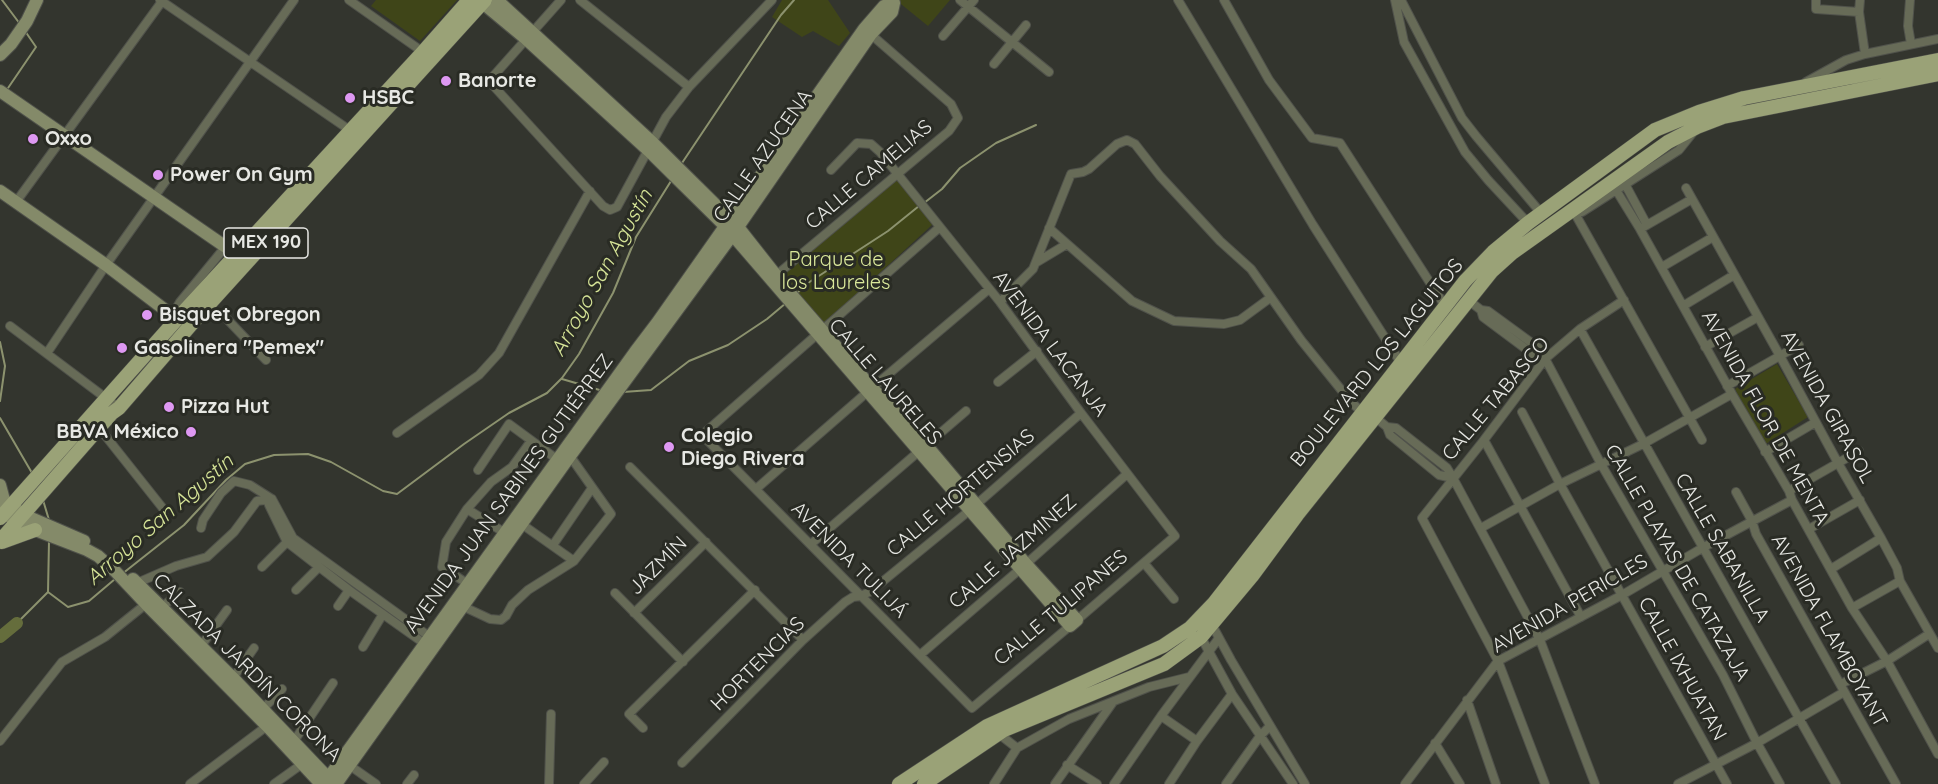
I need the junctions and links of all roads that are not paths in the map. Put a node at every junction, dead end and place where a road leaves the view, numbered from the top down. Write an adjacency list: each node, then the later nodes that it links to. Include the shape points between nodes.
1 (37, 0): 30 (street, via 27,21)
2 (162, 0): 32 (street); 41 (street)
3 (294, 0): 32 (street)
4 (349, 0): 28 (street)
5 (497, 0): 23 (street)
6 (561, 0): 23 (street)
7 (580, 0): 37 (street)
8 (772, 0): 37 (street)
9 (960, 0): 18 (street)
10 (1178, 0): 89 (street)
11 (1224, 0): 73 (street, via 1269,80 1312,138 1340,143)
12 (1395, 0): 55 (street, via 1404,42 1465,152)
13 (1401, 0): 54 (street, via 1462,117)
14 (1860, 0): 20 (street)
15 (1910, 0): 27 (street)
16 (479, 1): 23 (street); 28 (main road, MEX 190); 75 (main road, MEX 190)
17 (895, 2): 22 (street, via 884,6)
18 (971, 3): 24 (street); 26 (street)
19 (1816, 5): 20 (street)
20 (1859, 12): 29 (street)
21 (1026, 25): 26 (street)
22 (868, 32): 44 (street, CALLE CAMELIAS, via 951,104 958,118 949,131); 56 (street, AVENIDA JUAN SABINES GUTIÉRREZ)
23 (530, 36): 42 (street); 49 (street, via 489,81)
24 (943, 36)
25 (1938, 39): 27 (street)
26 (1012, 42): 33 (street); 34 (street)
27 (1911, 44): 29 (street)
28 (423, 52): 40 (main road, MEX 190)
29 (1865, 54): 36 (street)
30 (0, 56)
31 (1938, 60): 36 (main road, BOULEVARD LOS LAGUITOS)
32 (251, 61): 40 (street); 50 (street)
33 (994, 64)
34 (1049, 72)
35 (1938, 74): 39 (main road, BOULEVARD LOS LAGUITOS, via 1753,110)
36 (1798, 86): 54 (main road, BOULEVARD LOS LAGUITOS, via 1744,98 1655,130)
37 (689, 87): 42 (street, via 666,117)
38 (0, 91): 41 (street)
39 (1697, 127): 45 (street, via 1678,150); 53 (main road, BOULEVARD LOS LAGUITOS, via 1668,142)
40 (351, 131): 62 (main road, MEX 190)
41 (66, 136): 50 (street); 52 (street)
42 (651, 147): 49 (street, via 617,207 610,210 603,206); 56 (street)
43 (831, 170): 44 (street, AVENIDA LACANJA, via 857,143 872,144)
44 (898, 173): 57 (street, AVENIDA LACANJA); 67 (street, CALLE CAMELIAS)
45 (1625, 184): 47 (street); 58 (street, AVENIDA FLOR DE MENTA)
46 (1686, 188): 51 (street, AVENIDA GIRASOL)
47 (1616, 190): 53 (street, via 1582,212); 58 (street, AVENIDA FLOR DE MENTA)
48 (0, 191): 52 (street)
49 (590, 191): 102 (street, via 499,353 479,375)
50 (154, 198): 62 (street); 64 (street)
51 (1692, 199): 58 (street); 60 (street, AVENIDA GIRASOL)
52 (16, 202): 64 (street)
53 (1573, 210): 70 (main road, BOULEVARD LOS LAGUITOS, via 1512,253); 71 (street)
54 (1541, 213): 55 (main road, BOULEVARD LOS LAGUITOS)
55 (1528, 223): 73 (main road, BOULEVARD LOS LAGUITOS, via 1493,252)
56 (731, 226): 67 (street); 110 (street, AVENIDA JUAN SABINES GUTIÉRREZ)
57 (940, 227): 68 (street, AVENIDA LACANJA); 80 (street)
58 (1643, 227): 65 (street, AVENIDA FLOR DE MENTA)
59 (1049, 228): 61 (street); 63 (street); 69 (street, via 1071,174 1089,169 1127,140 1251,269)
60 (1713, 237): 65 (street); 66 (street, AVENIDA GIRASOL)
61 (1067, 244): 63 (street); 69 (street, via 1132,301 1174,321 1224,324 1240,320)
62 (231, 250): 77 (main road, MEX 190)
63 (1036, 262): 72 (street)
64 (106, 265): 77 (street); 85 (street)
65 (1662, 267): 74 (street, AVENIDA FLOR DE MENTA)
66 (1734, 275): 74 (street); 76 (street, AVENIDA GIRASOL)
67 (774, 277): 80 (street)
68 (989, 290): 72 (street, AVENIDA LACANJA); 91 (street)
69 (1270, 298): 98 (street, via 1351,402)
70 (1468, 300): 87 (street, via 1526,349); 98 (main road, BOULEVARD LOS LAGUITOS)
71 (1624, 300): 79 (street, CALLE TABASCO); 99 (street)
72 (1000, 302): 84 (street, AVENIDA LACANJA)
73 (1445, 306): 89 (main road, BOULEVARD LOS LAGUITOS)
74 (1683, 306): 83 (street, AVENIDA FLOR DE MENTA)
75 (202, 312): 77 (main road); 81 (main road, MEX 190); 88 (street, via 226,318)
76 (1758, 317): 83 (street); 86 (street, AVENIDA GIRASOL)
77 (177, 319): 81 (main road); 93 (main road, MEX 190)
78 (10, 326): 85 (street)
79 (1580, 329): 87 (street, CALLE TABASCO); 106 (street, CALLE SABANILLA)
80 (820, 331): 91 (street); 120 (street, AVENIDA TULIJÁ, via 702,435)
81 (174, 345): 94 (main road, MEX 190)
82 (1799, 345): 86 (street)
83 (1705, 347): 92 (street, AVENIDA FLOR DE MENTA)
84 (1037, 351): 90 (street); 97 (street, AVENIDA LACANJA)
85 (47, 353): 93 (street)
86 (1780, 356): 92 (street); 100 (street, AVENIDA GIRASOL)
87 (1545, 358): 103 (street, CALLE TABASCO); 112 (street, CALLE PLAYAS DE CATAZAJA)
88 (266, 360)
89 (1401, 363): 98 (main road, BOULEVARD LOS LAGUITOS)
90 (998, 382)
91 (870, 389): 107 (street); 120 (street)
92 (1730, 390): 99 (street); 109 (street, AVENIDA FLOR DE MENTA)
93 (106, 399): 94 (street); 127 (main road, MEX 190)
94 (119, 408): 101 (main road, MEX 190)
95 (966, 411): 107 (street)
96 (1522, 412): 117 (street, CALLE IXHUATAN)
97 (1081, 413): 115 (street, AVENIDA LACANJA); 128 (street, CALLE HORTENSIAS)
98 (1369, 414): 116 (street, via 1439,475); 177 (main road, BOULEVARD LOS LAGUITOS); 196 (main road, BOULEVARD LOS LAGUITOS, via 1190,628 1163,646)
99 (1690, 418): 104 (street); 106 (street)
100 (1816, 422): 109 (street); 111 (street, AVENIDA GIRASOL)
101 (100, 429): 130 (street); 131 (main road, MEX 190)
102 (397, 433)
103 (1484, 440): 116 (street, CALLE TABASCO); 126 (street)
104 (1702, 440)
105 (531, 441): 110 (street); 114 (street, via 509,424); 129 (street, via 512,466)
106 (1643, 444): 112 (street); 146 (street, CALLE SABANILLA)
107 (924, 449): 128 (street); 144 (street)
108 (1859, 451): 111 (street)
109 (1764, 452): 121 (street, AVENIDA FLOR DE MENTA)
110 (564, 458): 119 (street); 133 (street); 140 (street, AVENIDA JUAN SABINES GUTIÉRREZ)
111 (1838, 463): 121 (street); 125 (street, AVENIDA GIRASOL)
112 (1601, 464): 117 (street); 154 (street, CALLE PLAYAS DE CATAZAJA)
113 (630, 467): 143 (street)
114 (478, 470)
115 (1127, 474): 138 (street, AVENIDA LACANJA); 152 (street, CALLE JAZMINEZ)
116 (1453, 478): 135 (street); 190 (street, CALLE TABASCO, via 1422,518)
117 (1560, 484): 126 (street); 163 (street, CALLE IXHUATAN)
118 (0, 486): 127 (street)
119 (592, 488): 145 (street); 148 (street, via 611,514)
120 (756, 489): 144 (street, AVENIDA TULIJÁ)
121 (1789, 491): 124 (street, AVENIDA FLOR DE MENTA)
122 (1736, 492): 132 (street, AVENIDA FLAMBOYANT)
123 (268, 498): 134 (street, via 250,485 234,481 221,493); 142 (street); 147 (street); 155 (street, via 257,501 234,532 207,557)
124 (1792, 500): 132 (street, AVENIDA PERICLES); 137 (street, AVENIDA FLOR DE MENTA)
125 (1860, 500): 137 (street); 139 (street, AVENIDA GIRASOL)
126 (1519, 506): 135 (street); 175 (street)
127 (8, 507): 131 (street, CALZADA JARDÍN CORONA)
128 (973, 507): 152 (street); 164 (street, CALLE HORTENSIAS)
129 (467, 509): 140 (street); 157 (street, via 446,542 442,567)
130 (165, 511)
131 (24, 516): 136 (street, CALZADA JARDÍN CORONA); 141 (main road, MEX 190)
132 (1752, 521): 146 (street, AVENIDA PERICLES); 198 (street, AVENIDA FLAMBOYANT)
133 (523, 525): 140 (street); 145 (street)
134 (201, 528)
135 (1481, 528): 182 (street)
136 (39, 529): 141 (main road); 155 (street, CALZADA JARDÍN CORONA, via 93,545)
137 (1809, 529): 153 (street, AVENIDA FLOR DE MENTA)
138 (1175, 537): 149 (street, CALLE TULIPANES)
139 (1881, 538): 153 (street); 156 (street, AVENIDA GIRASOL)
140 (503, 541): 157 (street, AVENIDA JUAN SABINES GUTIÉRREZ); 168 (street)
141 (0, 542)
142 (287, 542): 147 (street); 150 (street)
143 (706, 542): 160 (street); 173 (street, JAZMÍN)
144 (811, 544): 164 (street, AVENIDA TULIJÁ)
145 (553, 545): 148 (street)
146 (1704, 547): 154 (street, AVENIDA PERICLES); 208 (street, CALLE SABANILLA)
147 (305, 551): 151 (street); 165 (street)
148 (574, 561): 168 (street, via 528,590 501,620)
149 (1144, 563): 166 (street); 176 (street, CALLE TULIPANES)
150 (262, 567)
151 (319, 567): 158 (street); 159 (street)
152 (1024, 567): 176 (street); 189 (street, CALLE JAZMINEZ)
153 (1830, 569): 171 (street, AVENIDA FLOR DE MENTA)
154 (1663, 570): 163 (street, AVENIDA PERICLES); 218 (street, CALLE PLAYAS DE CATAZAJA)
155 (131, 580): 167 (street, CALZADA JARDÍN CORONA); 170 (street, CALZADA JARDÍN CORONA)
156 (1900, 581): 171 (street); 178 (street, AVENIDA GIRASOL)
157 (468, 584): 168 (street, AVENIDA JUAN SABINES GUTIÉRREZ)
158 (296, 590)
159 (349, 590): 165 (street); 169 (street)
160 (755, 590): 181 (street); 192 (street)
161 (180, 592): 170 (street)
162 (615, 593): 173 (street)
163 (1622, 595): 175 (street, AVENIDA PERICLES); 224 (street, CALLE IXHUATAN)
164 (861, 596): 181 (street, HORTENCIAS, via 845,602); 189 (street, AVENIDA TULIJÁ)
165 (367, 598): 174 (street); 183 (street)
166 (1174, 599)
167 (146, 604): 209 (street, CALZADA JARDÍN CORONA); 214 (street, via 105,637 62,662)
168 (459, 604): 183 (street, AVENIDA JUAN SABINES GUTIÉRREZ); 193 (street)
169 (338, 606)
170 (162, 607): 184 (street, CALZADA JARDÍN CORONA)
171 (1852, 608): 191 (street, AVENIDA FLOR DE MENTA)
172 (227, 610): 184 (street)
173 (633, 613): 192 (street)
174 (383, 614): 183 (street); 185 (street)
175 (1581, 617): 182 (street, AVENIDA PERICLES)
176 (1073, 623): 204 (street, CALLE TULIPANES)
177 (1212, 625): 179 (main road, BOULEVARD LOS LAGUITOS); 180 (street)
178 (1929, 634): 187 (street, AVENIDA GIRASOL); 191 (street)
179 (1201, 637): 188 (street); 200 (main road, BOULEVARD LOS LAGUITOS, via 1164,664)
180 (1219, 638): 188 (street); 210 (street)
181 (804, 640): 222 (street, HORTENCIAS)
182 (1540, 640): 190 (street, AVENIDA PERICLES); 249 (street)
183 (427, 641): 193 (street, AVENIDA JUAN SABINES GUTIÉRREZ)
184 (201, 646): 195 (street, CALZADA JARDÍN CORONA)
185 (363, 646)
186 (254, 648): 195 (street)
187 (1938, 648)
188 (1208, 653): 194 (street); 201 (street)
189 (920, 655): 204 (street, AVENIDA TULIJÁ)
190 (1498, 661): 202 (street, AVENIDA PERICLES); 248 (street)
191 (1887, 661): 198 (street); 220 (street, AVENIDA FLOR DE MENTA)
192 (683, 662): 211 (street, via 629,714)
193 (411, 672): 225 (street); 229 (street, AVENIDA JUAN SABINES GUTIÉRREZ)
194 (1189, 677): 203 (street); 207 (street)
195 (233, 678): 205 (street, CALZADA JARDÍN CORONA)
196 (1092, 678): 200 (main road); 236 (main road, BOULEVARD LOS LAGUITOS, via 987,726)
197 (333, 683): 215 (street)
198 (1843, 688): 208 (street); 254 (street, AVENIDA FLAMBOYANT)
199 (282, 689): 205 (street)
200 (1093, 694): 212 (main road, BOULEVARD LOS LAGUITOS)
201 (1232, 694): 213 (street); 216 (street)
202 (1467, 700): 217 (street, AVENIDA PERICLES); 247 (street)
203 (1113, 702): 219 (street, via 1069,719); 226 (street)
204 (972, 708)
205 (264, 709): 215 (street, CALZADA JARDÍN CORONA)
206 (551, 714): 234 (street)
207 (1161, 716): 216 (street); 241 (street)
208 (1800, 719): 218 (street); 253 (street, CALLE SABANILLA)
209 (267, 726): 223 (street, CALZADA JARDÍN CORONA); 230 (street)
210 (1270, 726): 213 (street); 244 (street)
211 (643, 728)
212 (999, 734): 219 (street); 237 (main road, BOULEVARD LOS LAGUITOS)
213 (1260, 736): 228 (street); 243 (street)
214 (0, 741)
215 (294, 741): 229 (street, CALZADA JARDÍN CORONA)
216 (1197, 741): 242 (street)
217 (1435, 744): 245 (street, AVENIDA PERICLES); 246 (street)
218 (1757, 744): 224 (street); 252 (street, CALLE PLAYAS DE CATAZAJA)
219 (1017, 748): 238 (street)
220 (1938, 754)
221 (604, 762): 235 (street)
222 (682, 763)
223 (302, 764): 229 (street, CALZADA JARDÍN CORONA); 231 (street)
224 (1717, 764): 250 (street); 251 (street, CALLE IXHUATAN)
225 (349, 765): 229 (street); 232 (street)
226 (1067, 765): 239 (street); 240 (street)
227 (414, 775): 233 (street)
228 (1288, 782)
229 (329, 783)
230 (190, 784)
231 (274, 784)
232 (376, 784)
233 (407, 784)
234 (549, 784)
235 (584, 784)
236 (899, 784)
237 (924, 784)
238 (994, 784)
239 (1054, 784)
240 (1097, 784)
241 (1114, 784)
242 (1169, 784)
243 (1226, 784)
244 (1305, 784)
245 (1405, 784)
246 (1460, 784)
247 (1496, 784)
248 (1545, 784)
249 (1594, 784)
250 (1678, 784)
251 (1727, 784)
252 (1780, 784)
253 (1836, 784)
254 (1896, 784)

